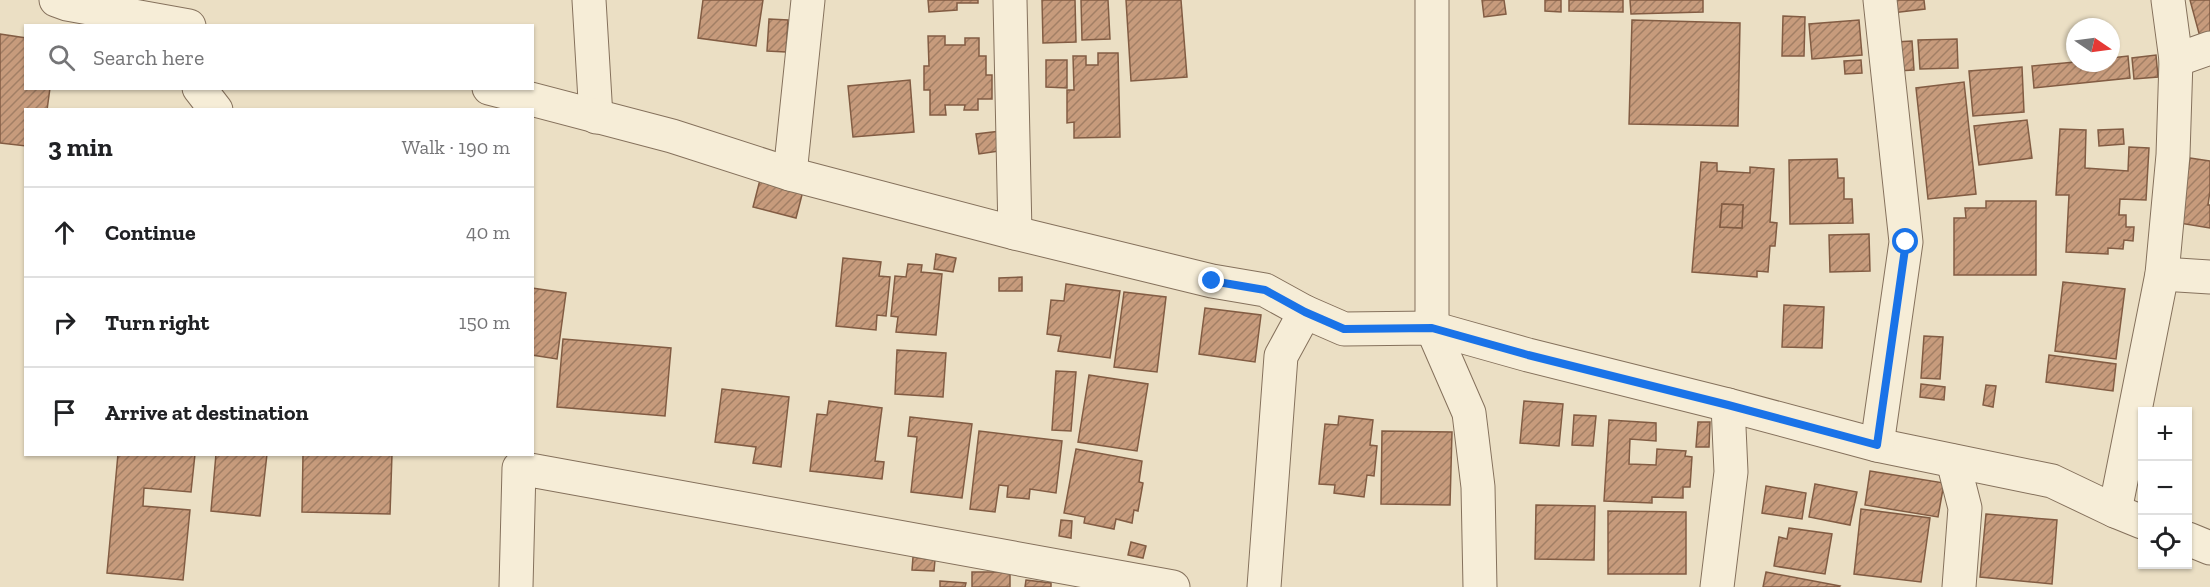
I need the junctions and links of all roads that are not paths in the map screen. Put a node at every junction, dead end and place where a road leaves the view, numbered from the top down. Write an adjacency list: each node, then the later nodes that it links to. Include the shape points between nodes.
1 (56, 0): 8 (street)
2 (589, 0): 15 (street)
3 (808, 0): 16 (street)
4 (1010, 0): 17 (street)
5 (1432, 0): 21 (street)
6 (1880, 0): 23 (street, via 1906,242)
7 (2168, 0): 11 (street)
8 (145, 21): 9 (street)
9 (171, 24)
10 (2210, 48): 11 (street)
11 (2176, 60): 18 (street, via 2173,155)
12 (201, 90): 14 (street)
13 (496, 90): 15 (street)
14 (214, 108)
15 (596, 117): 16 (street, via 672,136)
16 (789, 174): 17 (street)
17 (1015, 233): 20 (street, via 1265,290)
18 (2162, 274): 19 (street); 26 (street)
19 (2210, 277)
20 (1305, 312): 21 (street, via 1344,329); 31 (street, via 1281,356)
21 (1432, 328): 22 (street); 32 (street, via 1469,412 1478,487)
22 (1728, 405): 23 (street); 33 (street, via 1731,472)
23 (1877, 445): 25 (street)
24 (520, 461): 29 (street); 30 (street)
25 (1953, 461): 26 (street, via 2052,481); 34 (street, via 1965,508)
26 (2129, 517)
27 (2192, 541): 28 (street)
28 (2210, 548)
29 (516, 587)
30 (1173, 587)
31 (1264, 587)
32 (1480, 587)
33 (1717, 587)
34 (1959, 587)

